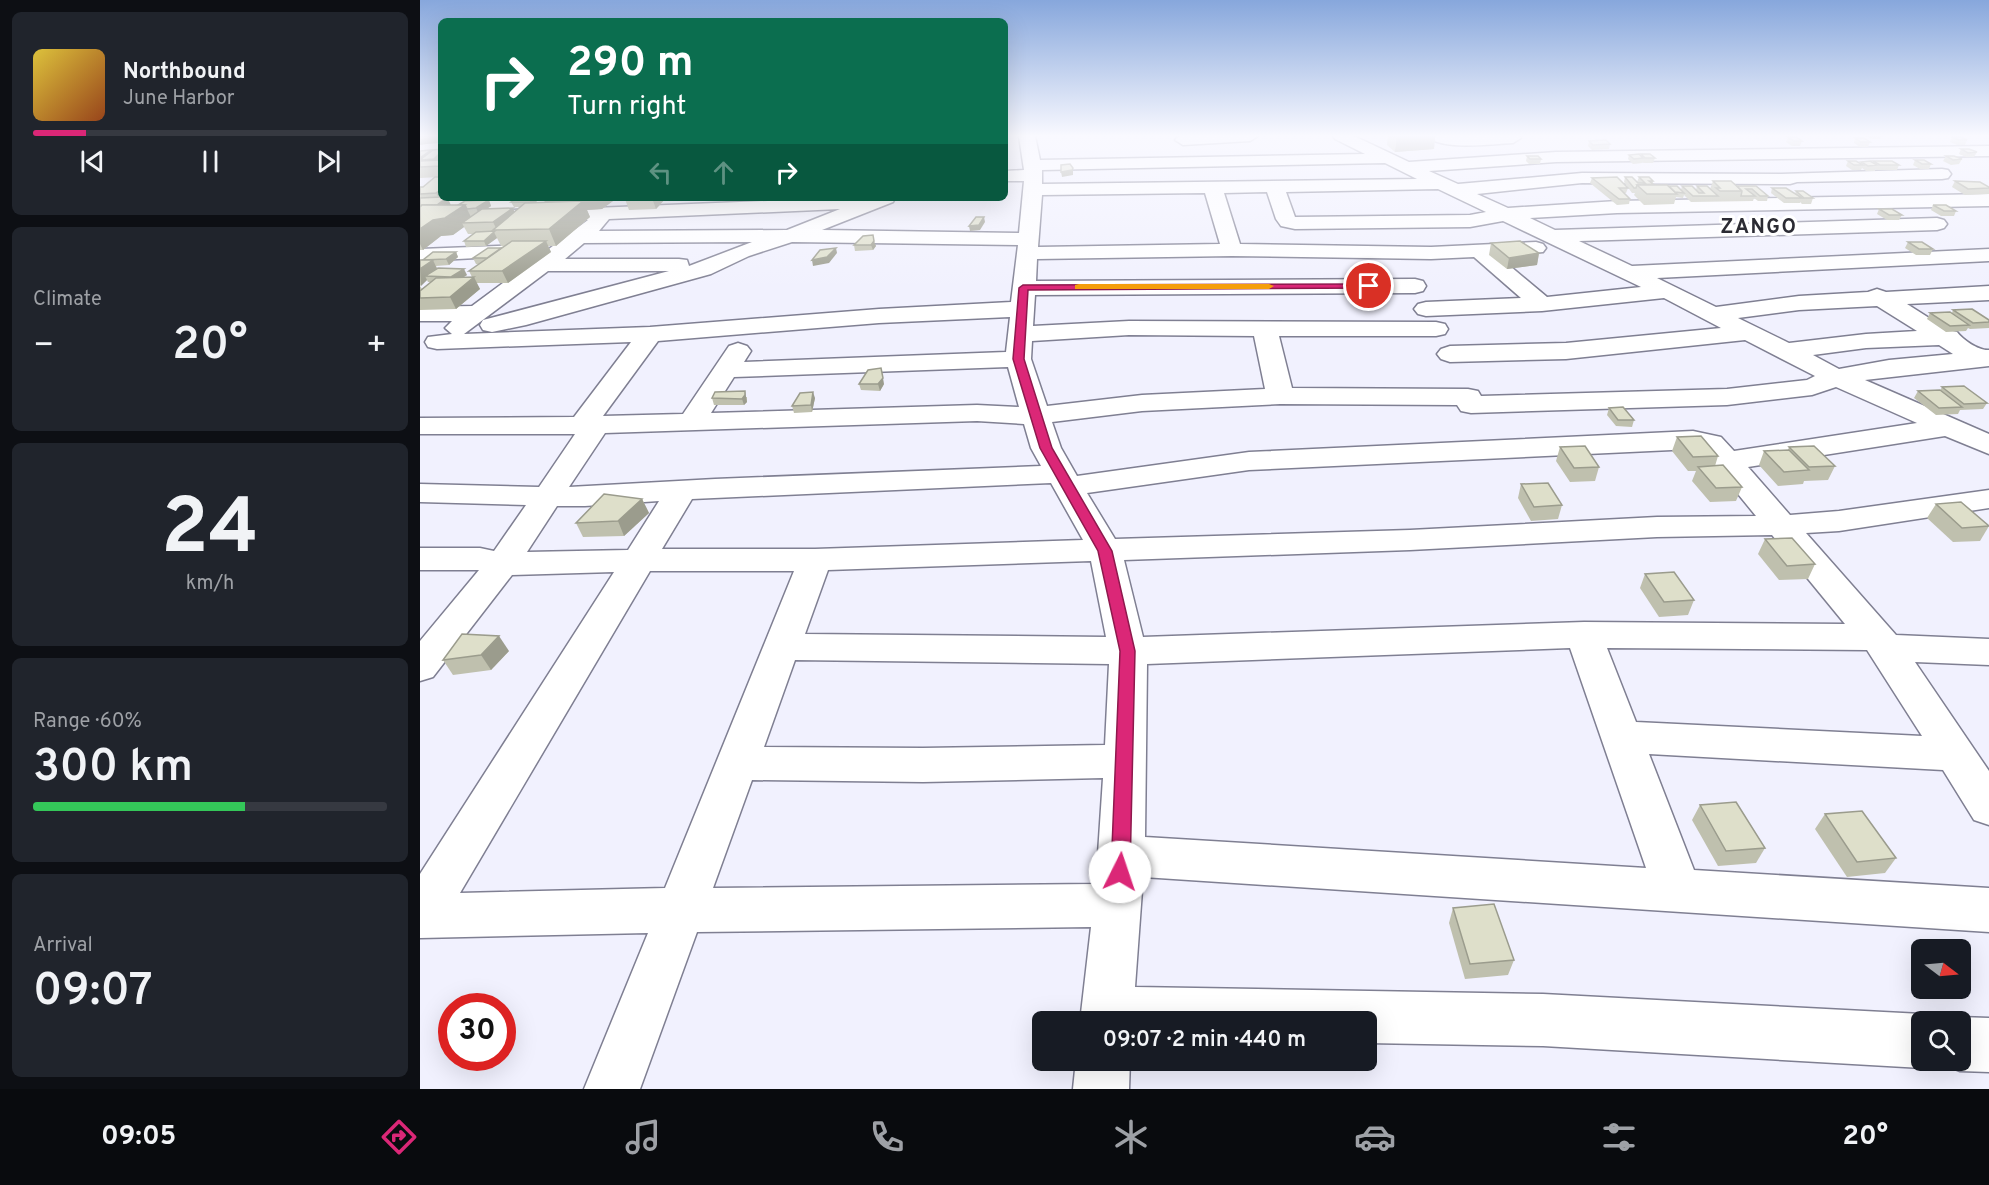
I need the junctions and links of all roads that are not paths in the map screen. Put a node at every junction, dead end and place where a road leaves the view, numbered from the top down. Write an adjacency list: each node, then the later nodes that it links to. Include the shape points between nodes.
1 (1342, 186): 22 (street)
2 (1027, 187): 30 (street)
3 (1205, 187): 10 (street)
4 (1275, 187): 5 (street); 10 (street); 22 (street, via 1288,222)
5 (1287, 187)
6 (1431, 187): 7 (street)
7 (1450, 187): 20 (street)
8 (1593, 187): 17 (street)
9 (1801, 187): 16 (street)
10 (1213, 188): 31 (street)
11 (1986, 192): 15 (street)
12 (564, 201): 18 (street)
13 (626, 201): 19 (street)
14 (880, 201): 19 (street); 27 (street)
15 (1900, 202): 16 (street); 26 (street)
16 (1824, 204): 17 (street)
17 (1617, 207): 20 (street); 24 (street)
18 (420, 208)
19 (608, 213): 21 (street); 29 (street)
20 (1507, 214): 22 (street, via 1470,221); 28 (street)
21 (420, 222)
22 (1360, 223)
23 (1783, 229): 25 (street); 26 (street); 36 (street)
24 (1648, 232): 25 (street); 28 (street)
25 (1681, 232): 39 (street)
26 (1951, 232): 34 (street)
27 (787, 237): 29 (street, via 697,234); 30 (street); 38 (street)
28 (1561, 241): 33 (street); 40 (street)
29 (571, 243): 35 (street); 37 (street)
30 (1027, 246): 31 (street); 53 (street)
31 (1232, 250): 32 (street)
32 (1396, 252): 33 (street); 41 (street)
33 (1480, 252): 47 (street)
34 (1989, 254): 36 (street)
35 (420, 255)
36 (1829, 263): 39 (street); 46 (street)
37 (542, 265): 38 (street); 43 (street)
38 (714, 265): 61 (street)
39 (1730, 266): 40 (street); 48 (street)
40 (1629, 273): 44 (street)
41 (1414, 286): 52 (street); 53 (street)
42 (477, 288): 43 (street)
43 (512, 288): 50 (street)
44 (1667, 291): 47 (street); 51 (street)
45 (1989, 293): 46 (street)
46 (1880, 298): 48 (street); 59 (street)
47 (1542, 304): 52 (street)
48 (1789, 304): 51 (street)
49 (420, 314): 50 (street)
50 (476, 314): 61 (street)
51 (1713, 314): 56 (street)
52 (1431, 319): 55 (street); 63 (street)
53 (1021, 322): 55 (street); 60 (street); 60 (street); 69 (street)
54 (755, 324): 57 (street); 60 (street); 65 (street)
55 (1265, 329): 67 (street)
56 (1745, 333): 62 (street); 63 (street, via 1566,351)
57 (650, 334): 61 (street); 72 (street)
58 (1989, 335): 59 (street)
59 (1943, 337): 62 (street); 64 (street)
60 (872, 340): 65 (street)
61 (435, 343)
62 (1785, 351): 66 (street)
63 (1449, 354): 68 (street)
64 (1983, 358): 66 (street)
65 (725, 370): 70 (street)
66 (1836, 377): 68 (street, via 1812,387 1727,397); 74 (street)
67 (1280, 396): 68 (street); 69 (street, via 1142,403)
68 (1470, 401): 76 (street)
69 (1035, 416): 70 (street, via 977,413); 78 (street, via 1046,448)
70 (691, 423): 72 (street)
71 (420, 426): 72 (street)
72 (589, 426): 81 (street)
73 (1989, 426): 74 (street)
74 (1955, 430): 75 (street); 77 (street)
75 (1989, 445)
76 (1493, 452): 77 (street, via 1693,440 1711,443); 78 (street, via 1249,460)
77 (1729, 461): 83 (street)
78 (1065, 480): 79 (street); 84 (street)
79 (682, 490): 81 (street, via 585,497); 86 (street)
80 (420, 493): 81 (street)
81 (549, 495): 88 (street)
82 (1989, 499): 83 (street, via 1839,521)
83 (1782, 525): 84 (street); 91 (street)
84 (1105, 551): 87 (street); 93 (street)
85 (420, 559): 88 (street, via 486,559)
86 (641, 560): 87 (street); 88 (street); 106 (street)
87 (815, 560): 92 (street)
88 (502, 564): 90 (street)
89 (1584, 635): 91 (street); 93 (street); 96 (street)
90 (432, 636): 95 (street)
91 (1881, 642): 94 (street); 97 (street)
92 (781, 647): 93 (street); 99 (street)
93 (1128, 651): 98 (street)
94 (1989, 652)
95 (420, 667)
96 (1621, 737): 97 (street); 102 (street)
97 (1954, 754): 100 (street)
98 (1126, 761): 99 (street); 101 (street)
99 (736, 763): 104 (street)
100 (1989, 807)
101 (1122, 856): 102 (street); 103 (street)
102 (1678, 891): 105 (street)
103 (1117, 905): 104 (street); 107 (street)
104 (681, 910): 106 (street); 113 (street)
105 (1989, 910)
106 (420, 916)
107 (1107, 1011)
108 (1377, 1024): 109 (street, via 1543,1020)
109 (1911, 1040)
110 (1971, 1044): 111 (street)
111 (1989, 1045)
112 (1102, 1071): 114 (street)
113 (612, 1089)
114 (1101, 1089)

